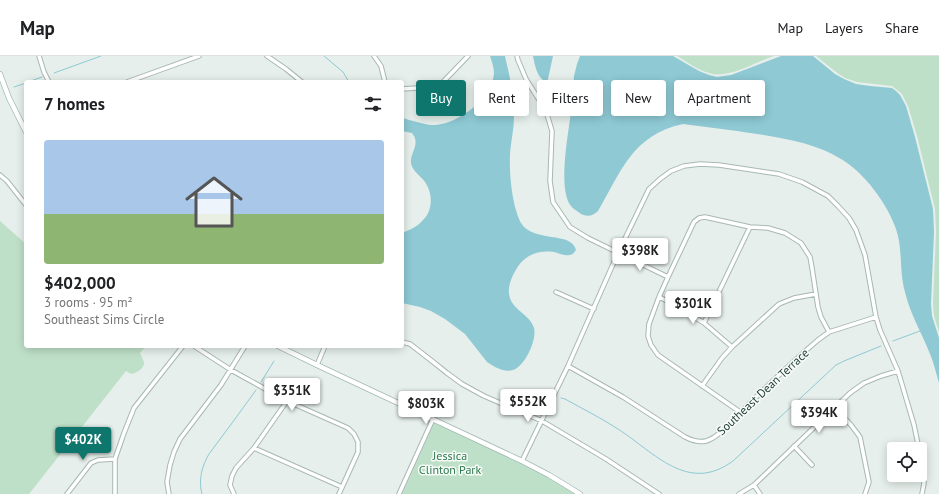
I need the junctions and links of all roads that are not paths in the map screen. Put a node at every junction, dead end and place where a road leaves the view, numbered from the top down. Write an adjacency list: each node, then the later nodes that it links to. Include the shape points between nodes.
1 (39, 56): 8 (street)
2 (199, 56): 9 (street)
3 (267, 56): 10 (street)
4 (374, 56): 11 (street, via 381,66)
5 (468, 56): 12 (street, via 443,82 432,87)
6 (517, 56): 17 (street, via 526,79 546,111 552,131 550,181 553,202 570,227)
7 (0, 74): 13 (street)
8 (48, 80)
9 (133, 80)
10 (300, 80)
11 (384, 80)
12 (404, 89)
13 (24, 128)
14 (0, 175): 15 (street)
15 (24, 202)
16 (750, 227): 18 (street, via 705,217 699,218 694,222); 20 (street, via 768,228 785,233 801,243 810,257); 24 (street)
17 (618, 253): 18 (street); 22 (street); 23 (street, via 649,190 671,171 700,164 779,174 802,182 828,196 849,218 866,256)
18 (668, 277): 21 (street)
19 (556, 292): 22 (street)
20 (816, 294): 25 (street, via 821,317); 27 (street, via 779,304)
21 (659, 297): 24 (street); 37 (street, via 648,324 651,346 658,355)
22 (594, 309): 34 (street)
23 (876, 317): 25 (street, Southeast Dean Terrace); 36 (street)
24 (704, 323): 27 (street)
25 (829, 332): 40 (street, Southeast Dean Terrace)
26 (404, 342): 42 (street, via 410,344 462,384)
27 (732, 347): 37 (street)
28 (181, 348): 46 (street, via 134,408)
29 (197, 348): 35 (street)
30 (244, 348): 35 (street)
31 (282, 348): 33 (street)
32 (324, 348): 33 (street)
33 (317, 365): 41 (street)
34 (568, 366): 40 (street, Southeast Dean Terrace, via 696,442 705,442 714,437); 42 (street)
35 (231, 370): 38 (street); 54 (street, via 180,439 170,465 167,482)
36 (898, 371): 39 (street, via 864,383); 43 (street)
37 (702, 386): 40 (street)
38 (287, 401): 45 (street); 51 (street, via 348,428 354,434 358,442 358,452)
39 (835, 408): 44 (street); 62 (street, via 860,436 869,482)
40 (740, 412)
41 (433, 419): 47 (street); 57 (street)
42 (542, 420): 47 (street); 59 (street)
43 (918, 442)
44 (794, 446): 48 (street); 50 (street)
45 (254, 448): 51 (street); 55 (street, via 232,476 230,485)
46 (115, 459): 52 (street, via 91,463); 53 (street)
47 (522, 461): 58 (street)
48 (812, 465)
49 (924, 482): 63 (street)
50 (754, 485): 60 (street); 61 (street)
51 (342, 487): 56 (street)
52 (67, 494)
53 (114, 494)
54 (169, 494)
55 (234, 494)
56 (340, 494)
57 (399, 494)
58 (580, 494)
59 (659, 494)
60 (739, 494)
61 (760, 494)
62 (865, 494)
63 (922, 494)

